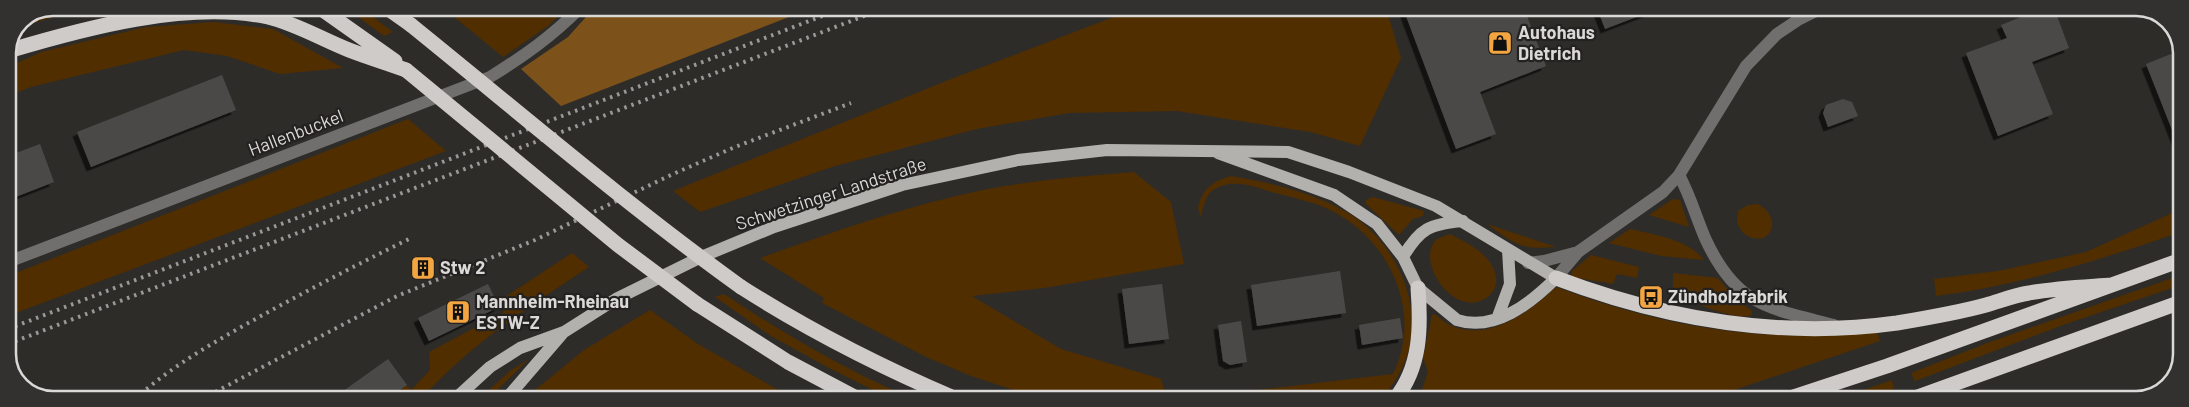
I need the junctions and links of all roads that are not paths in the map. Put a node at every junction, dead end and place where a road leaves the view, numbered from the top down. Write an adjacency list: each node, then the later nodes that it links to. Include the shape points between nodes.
1 (156, 16): 7 (highway)
2 (266, 16): 8 (highway)
3 (331, 16): 8 (highway)
4 (399, 16): 28 (highway, bridge, via 615,192 741,287 850,351)
5 (572, 16): 15 (street, Hallenbuckel, via 536,48 490,77)
6 (1804, 17): 10 (street, via 1777,34 1746,66)
7 (17, 49)
8 (406, 70): 27 (highway, bridge, via 618,245 697,304 788,362)
9 (1218, 153): 11 (main road, Schwetzinger Landstraße, via 1288,152 1411,195); 14 (main road, Schwetzinger Landstraße, via 1334,195 1377,224); 24 (main road, Schwetzinger Landstraße, via 1179,149 1107,150 1018,160 902,185 774,227 701,257 616,299)
10 (1679, 175): 13 (street, via 1663,192); 23 (street, via 1706,240 1736,286 1752,300 1769,308)
11 (1463, 221): 12 (main road, Schwetzinger Landstraße); 14 (main road, via 1428,227 1413,240)
12 (1508, 250): 16 (main road, Schwetzinger Landstraße); 22 (main road, via 1510,284)
13 (1578, 252): 16 (street); 18 (street)
14 (1403, 257): 20 (main road, Schwetzinger Landstraße)
15 (16, 259)
16 (1528, 263): 18 (main road, Schwetzinger Landstraße)
17 (2172, 263): 19 (highway)
18 (1556, 278): 22 (main road, via 1522,308); 23 (highway, via 1612,298 1694,318 1746,325)
19 (2112, 285): 23 (highway, via 2029,293 1984,306 1897,322); 30 (highway)
20 (1418, 288): 22 (main road, via 1457,320 1473,323); 29 (highway, via 1420,330 1415,362)
21 (2172, 305): 31 (highway)
22 (1497, 319)
23 (1839, 326)
24 (564, 332): 25 (main road, Schwetzinger Landstraße, via 520,348 490,366); 26 (main road, Schwetzinger Landstraße)
25 (464, 390)
26 (514, 390)
27 (842, 390)
28 (937, 390)
29 (1402, 391)
30 (1810, 391)
31 (1936, 391)

